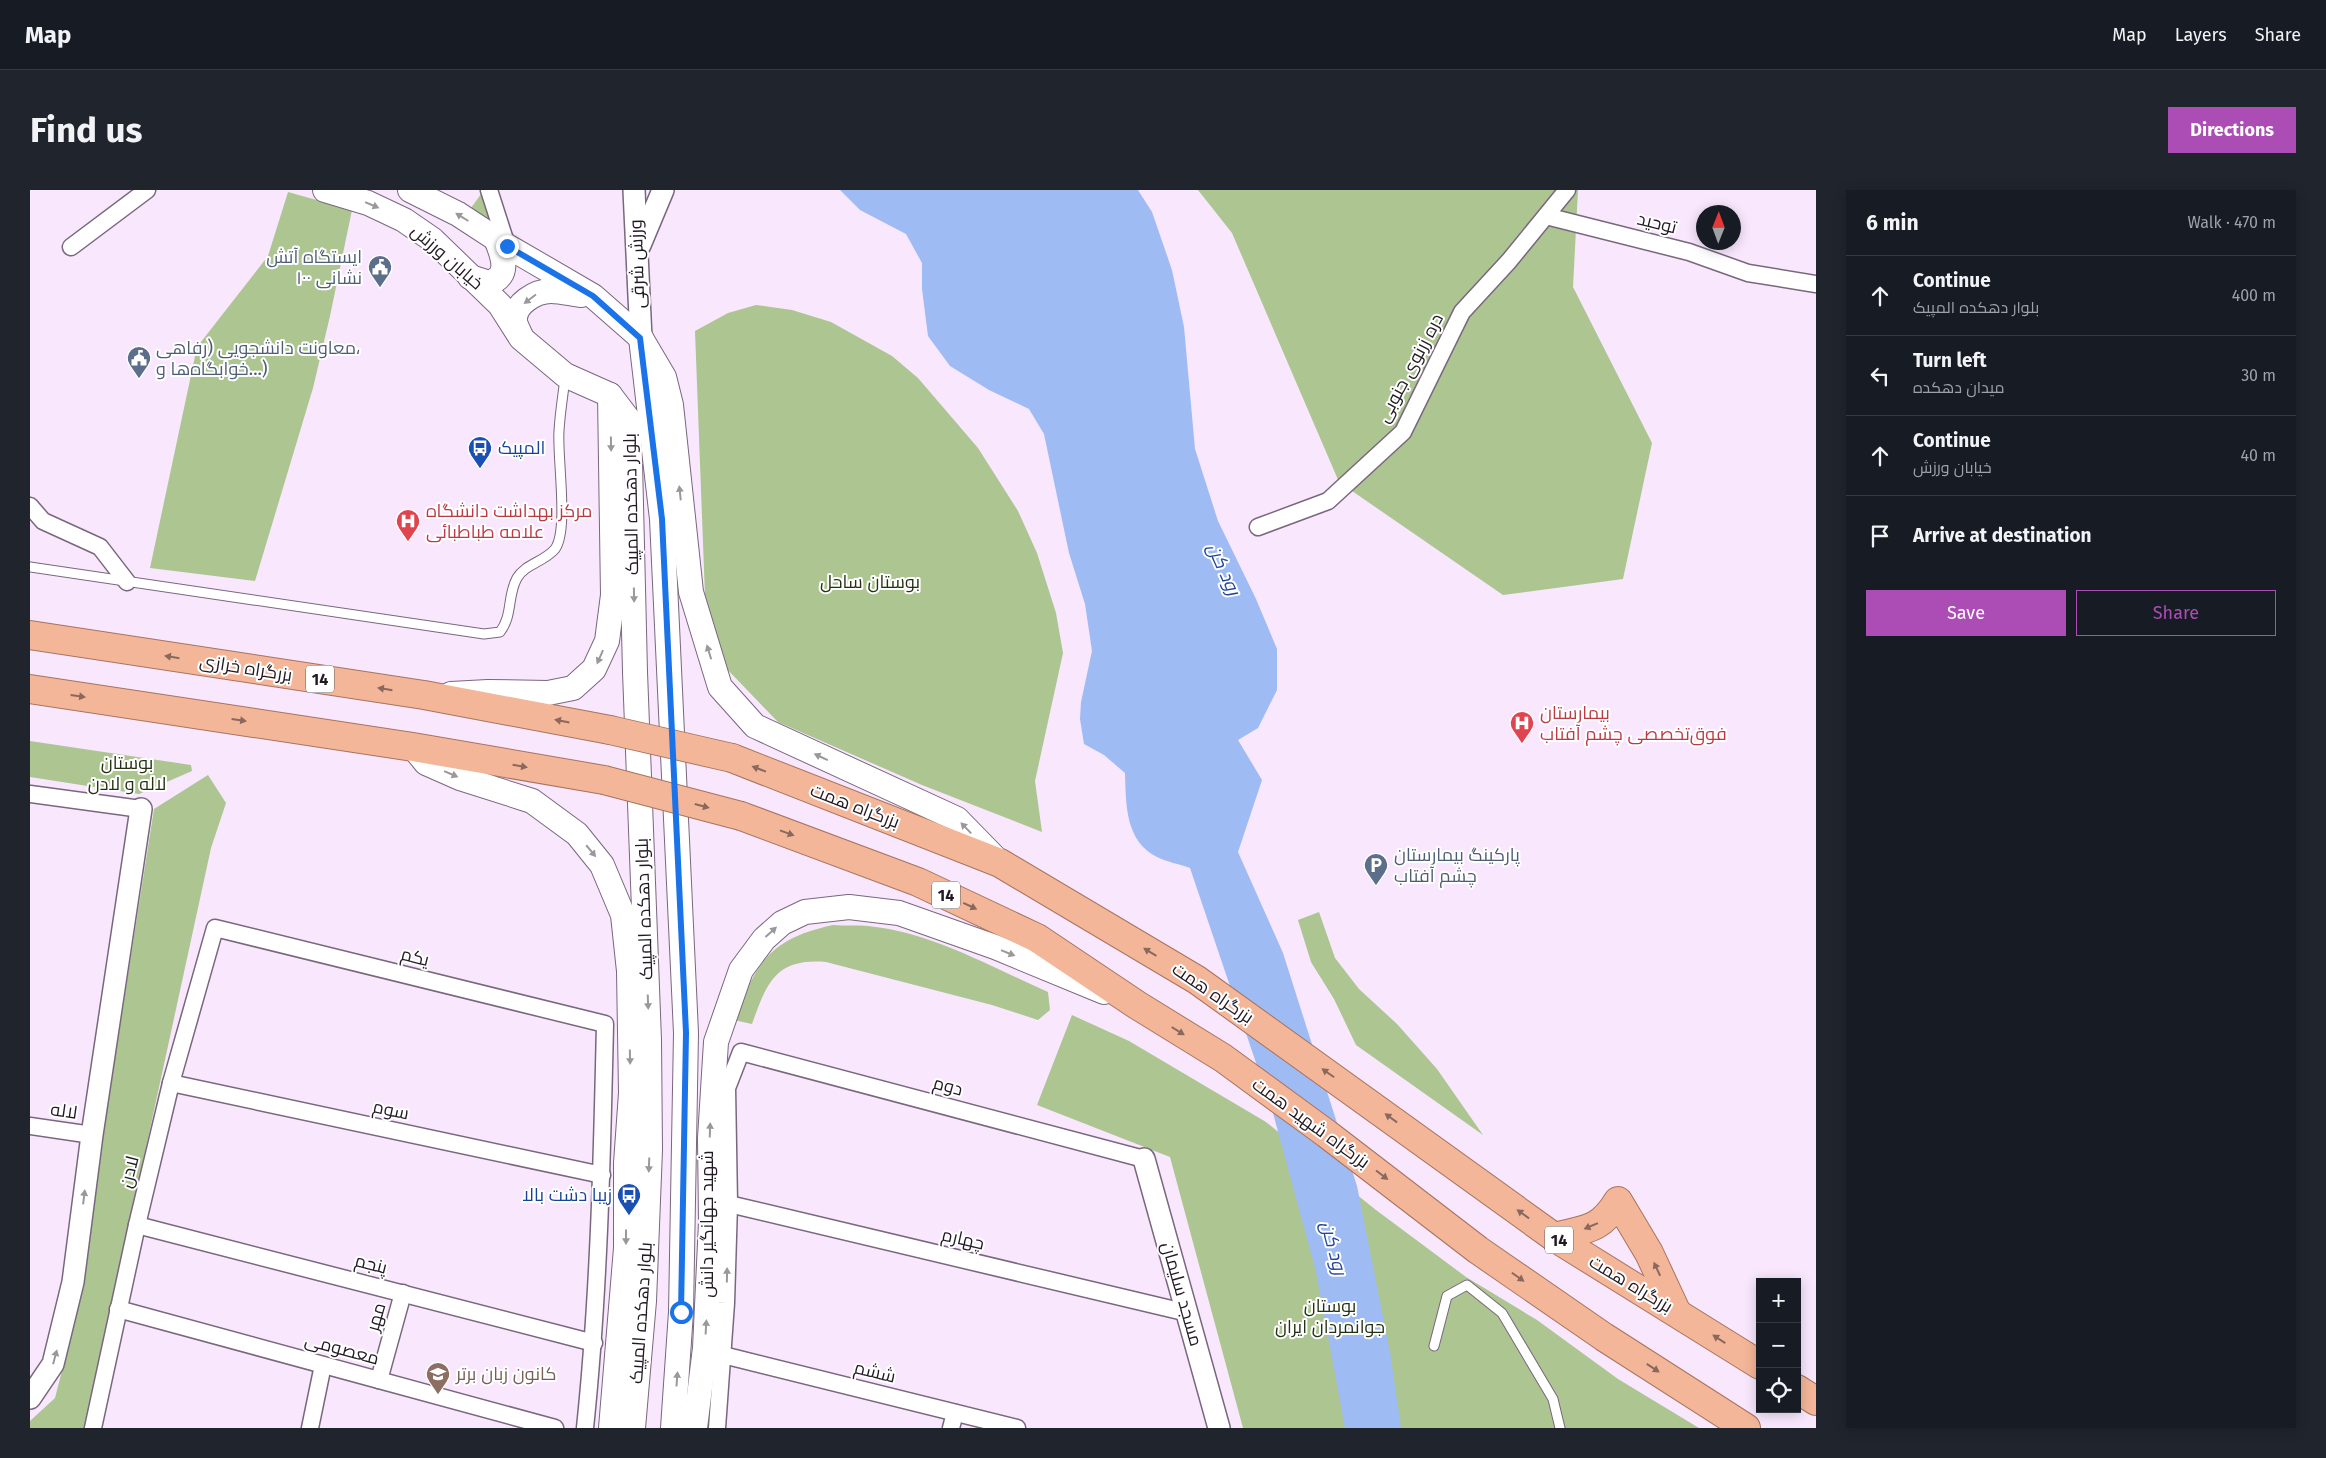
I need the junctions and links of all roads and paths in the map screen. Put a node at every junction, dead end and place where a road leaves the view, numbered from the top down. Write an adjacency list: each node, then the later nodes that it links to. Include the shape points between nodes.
1 (147, 190): 10 (street)
2 (325, 190): 12 (main road, خیابان ورزش, one-way to 12, via 368,203 404,220 433,240)
3 (410, 190): 9 (main road, خیابان ورزش, one-way to 3, via 458,214)
4 (489, 190): 9 (street)
5 (634, 190): 11 (street, ورزش شرقی)
6 (663, 190): 11 (street)
7 (1567, 190): 8 (street, دره زرنوی جنوبی)
8 (1546, 216): 13 (street, توحید, via 1689,252 1748,273); 20 (street, دره زرنوی جنوبی, via 1462,312 1403,432 1328,501)
9 (501, 243): 12 (main road, via 504,270 501,276 489,282); 14 (main road, خیابان ورزش)
10 (71, 247)
11 (637, 252): 16 (street, ورزش شرقی)
12 (470, 276): 15 (main road, خیابان ورزش, via 500,305)
13 (1816, 284)
14 (593, 296): 15 (main road, one-way to 15, via 550,291 536,294 518,310 515,321); 16 (main road, خیابان ورزش)
15 (521, 338): 17 (main road, خیابان ورزش)
16 (640, 338): 30 (main road, خیابان ورزش, one-way to 16, via 957,819 755,726 720,687 691,592 669,395 664,377); 62 (main road, بلوار دهکده المپیک, one-way to 16, via 681,1312 686,1033 662,519)
17 (566, 375): 18 (main road, خیابان ورزش); 22 (lane, via 559,432 562,523 556,548 539,562 522,570 515,581 507,622 500,632 484,634)
18 (610, 395): 25 (main road, one-way to 25, via 613,595 607,641 594,669 572,688 548,693); 61 (main road, بلوار دهکده المپیک, one-way to 61, via 629,420 649,1040 650,1150 644,1302)
19 (30, 506): 22 (street, via 43,521 100,547)
20 (1258, 527)
21 (30, 567): 22 (lane)
22 (127, 582)
23 (30, 635): 25 (highway, بزرگراه خرازی / 14, one-way to 23)
24 (30, 689): 27 (highway, 14, one-way to 27)
25 (424, 695): 26 (highway, بزرگراه خرازی / 14, one-way to 25)
26 (610, 730): 30 (highway, بزرگراه همت / 14, one-way to 26, bridge, via 732,758)
27 (413, 747): 32 (highway, 14, one-way to 32, bridge, via 604,780 741,816 918,882 1028,934); 60 (main road, one-way to 60, via 426,763 460,778 532,801 577,834 602,865 622,916 629,970 631,1092 626,1163 626,1248)
28 (30, 794): 29 (street)
29 (141, 809): 36 (street)
30 (1000, 863): 41 (highway, بزرگراه همت / 14, one-way to 30, via 1197,980)
31 (215, 928): 34 (street, لادن); 38 (street, یکم, via 605,1024)
32 (1137, 1005): 63 (main road, one-way to 32, via 705,1348 711,1222 710,1138 716,1042 741,970 764,939 782,923 805,912 849,907 899,913 995,947); 68 (highway, بزرگراه شهید همت / 14, one-way to 68, via 1223,1058 1478,1250 1604,1337)
33 (741, 1052): 37 (street, دوم); 39 (street, شهید جهانگیر دانش, via 727,1088)
34 (171, 1084): 38 (street, سوم); 40 (street, لادن)
35 (30, 1126): 36 (street, لاله)
36 (92, 1135): 53 (street, one-way to 36, via 53,1364 73,1282)
37 (1144, 1159): 44 (street, مسجد سلیمان)
38 (602, 1175): 46 (street)
39 (729, 1204): 44 (street, چهارم); 48 (street, شهید جهانگیر دانش, one-way to 39)
40 (137, 1224): 42 (street, پنجم); 43 (street, لادن)
41 (1554, 1237): 45 (highway, بزرگراه همت / 14); 45 (highway, one-way to 41, via 1649,1252 1618,1201 1608,1218 1591,1228)
42 (403, 1293): 46 (street, پنجم); 51 (street, مهر)
43 (118, 1309): 50 (street, معصومی); 56 (street, لادن)
44 (1188, 1313): 66 (street, مسجد سلیمان)
45 (1677, 1313): 49 (highway, بزرگراه همت / 14, one-way to 45)
46 (594, 1343): 59 (street)
47 (1434, 1346): 67 (lane, via 1447,1296 1467,1285 1502,1313 1553,1400)
48 (723, 1355): 55 (street, ششم); 64 (street, شهید جهانگیر دانش)
49 (1756, 1363)
50 (323, 1365): 51 (street, معصومی); 57 (street)
51 (379, 1380): 58 (street, معصومی)
52 (1801, 1392): 54 (highway)
53 (30, 1398)
54 (1816, 1401)
55 (953, 1420): 65 (street, ششم)
56 (93, 1428)
57 (310, 1428)
58 (555, 1428)
59 (585, 1428)
60 (611, 1428)
61 (632, 1428)
62 (673, 1428)
63 (695, 1428)
64 (717, 1428)
65 (1017, 1428)
66 (1219, 1428)
67 (1560, 1428)
68 (1746, 1428)

